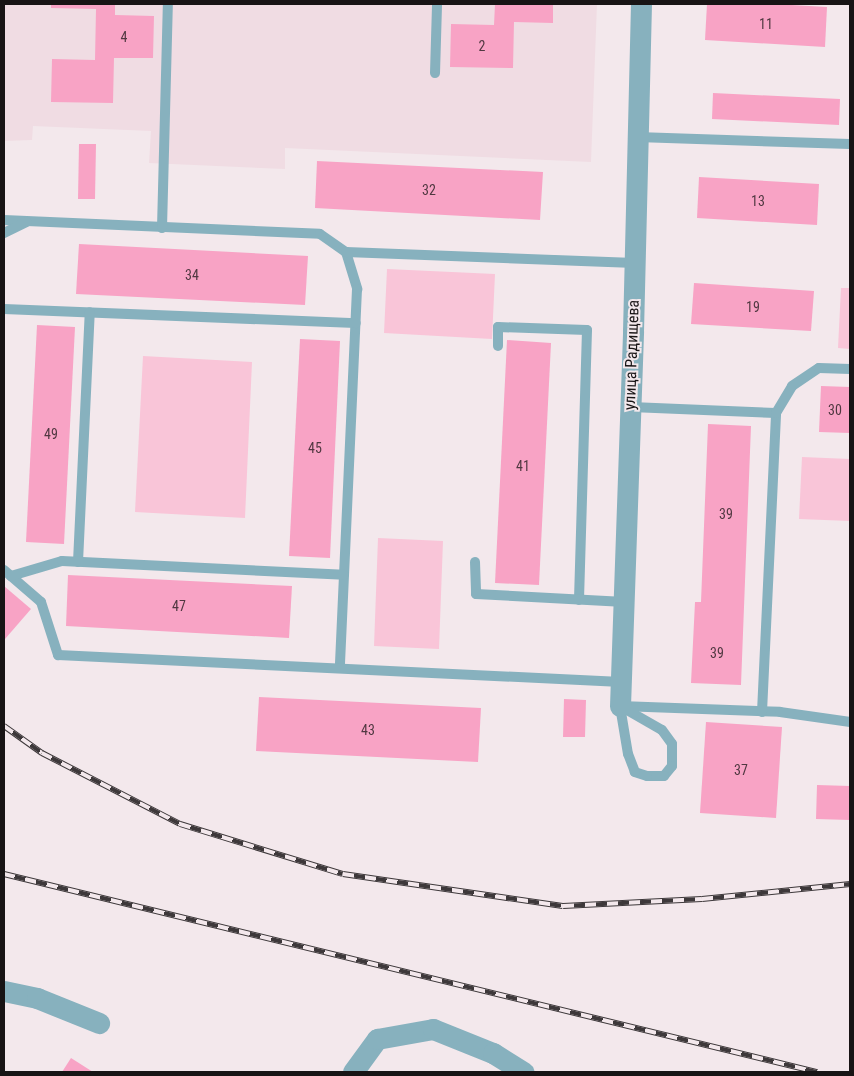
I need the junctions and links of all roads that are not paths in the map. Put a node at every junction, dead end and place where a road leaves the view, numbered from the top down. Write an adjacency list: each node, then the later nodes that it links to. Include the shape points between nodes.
1 (168, 4): 9 (lane)
2 (437, 4): 4 (lane)
3 (641, 4): 5 (street, улица Радищева)
4 (436, 73)
5 (637, 137): 6 (lane); 12 (street, улица Радищева)
6 (850, 144)
7 (4, 220): 8 (lane)
8 (30, 221): 9 (lane); 10 (lane)
9 (162, 228): 11 (lane, via 320,234)
10 (4, 233)
11 (346, 252): 12 (lane); 15 (lane, via 357,289)
12 (635, 263): 18 (street, улица Радищева)
13 (4, 309): 14 (lane)
14 (90, 312): 15 (lane); 20 (lane)
15 (356, 323): 23 (lane)
16 (498, 346): 24 (lane, via 498,328 587,330)
17 (850, 368): 19 (lane, via 819,368 792,386)
18 (631, 407): 19 (lane); 25 (street, улица Радищева)
19 (776, 413): 29 (lane)
20 (78, 562): 22 (lane, via 62,561); 23 (lane)
21 (475, 562): 24 (lane, via 476,594)
22 (7, 573): 26 (lane, via 41,602 58,655)
23 (344, 575): 26 (lane)
24 (579, 600): 25 (lane)
25 (625, 602): 27 (street, улица Радищева)
26 (340, 667): 27 (lane)
27 (621, 682): 28 (street, улица Радищева)
28 (620, 706): 28 (lane, via 628,754 635,772 664,776 672,766 672,744 662,730); 29 (lane)
29 (762, 712): 30 (lane)
30 (850, 722)
31 (4, 991): 32 (street, via 37,998)
32 (99, 1023)
33 (353, 1072): 34 (street, via 377,1038 432,1029 493,1053)
34 (524, 1072)

